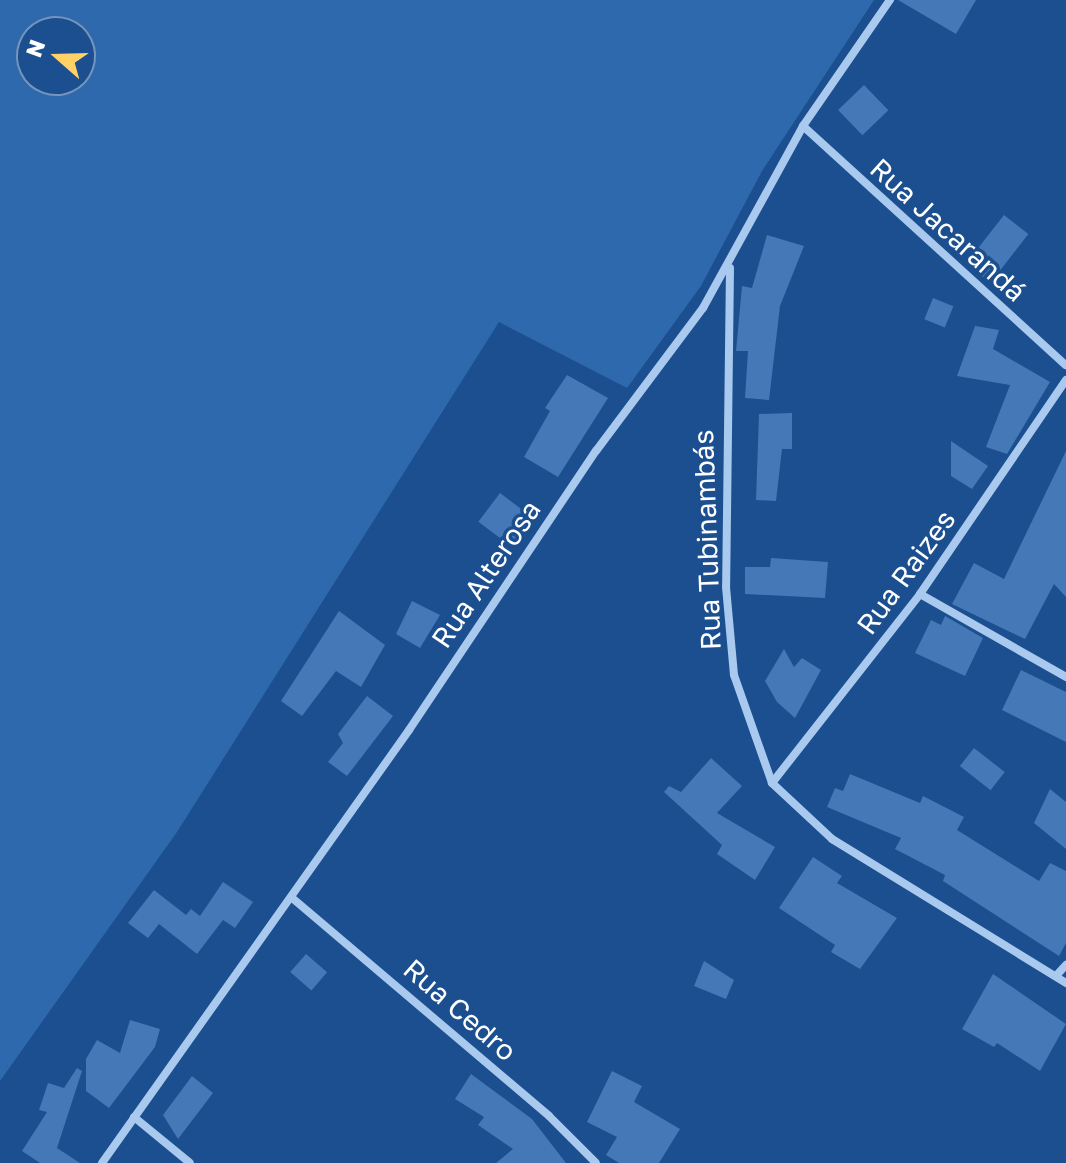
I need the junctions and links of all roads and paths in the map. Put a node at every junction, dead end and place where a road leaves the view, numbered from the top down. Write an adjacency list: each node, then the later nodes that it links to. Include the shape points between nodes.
1 (890, 0): 2 (street, Rua Alterosa)
2 (803, 126): 3 (street, Rua Alterosa); 4 (street, Rua Jacarandá)
3 (730, 267): 8 (street, Rua Tubinambás, via 726,587 734,675); 9 (street, Rua Alterosa, via 587,464)
4 (1066, 365)
5 (1066, 380): 6 (street, Rua Raizes)
6 (920, 594): 7 (street); 8 (street, Rua Raizes)
7 (1066, 677)
8 (772, 783): 11 (street, Rua Tubinambás, via 832,839)
9 (291, 897): 13 (street, Rua Alterosa); 16 (street, Rua Cedro, via 549,1116)
10 (1066, 965): 11 (street)
11 (1056, 976): 12 (street, Rua Tubinambás)
12 (1066, 983)
13 (134, 1117): 14 (street, Rua Alterosa); 15 (street)
14 (102, 1163)
15 (190, 1163)
16 (596, 1163)

